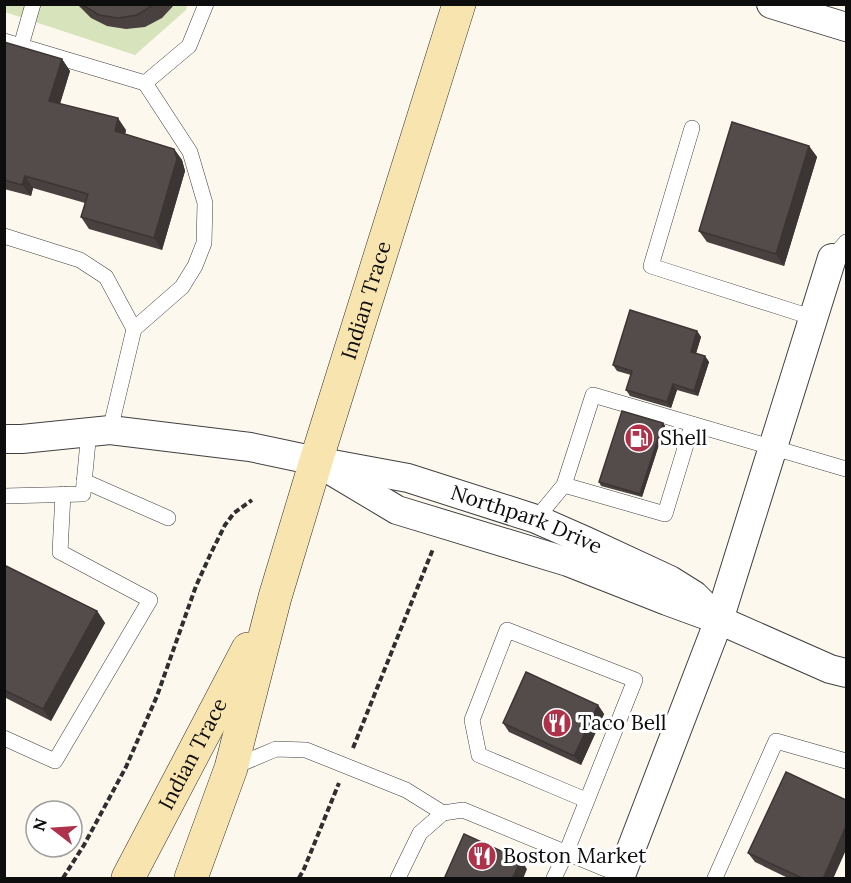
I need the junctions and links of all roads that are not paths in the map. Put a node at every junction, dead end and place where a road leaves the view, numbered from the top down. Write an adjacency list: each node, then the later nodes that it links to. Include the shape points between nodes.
1 (33, 4): 7 (lane)
2 (206, 4): 8 (lane, via 189,46)
3 (459, 4): 18 (street, Indian Trace)
4 (771, 4): 5 (street)
5 (846, 27)
6 (4, 41): 7 (lane)
7 (21, 46): 8 (lane)
8 (145, 83): 13 (lane, via 190,152 205,203 204,243 182,287)
9 (692, 128): 12 (lane, via 651,266)
10 (4, 236): 13 (lane, via 80,260 106,277)
11 (839, 250): 12 (street)
12 (813, 318): 17 (street)
13 (134, 329): 15 (lane)
14 (692, 425): 17 (lane); 21 (lane, via 593,395); 21 (lane, via 665,514)
15 (100, 431): 16 (street, Northpark Drive); 18 (street, Northpark Drive, via 250,447); 20 (lane)
16 (4, 440)
17 (773, 447): 19 (lane); 27 (street)
18 (316, 461): 25 (street, Northpark Drive, via 408,478); 26 (street, Indian Trace); 27 (street, Northpark Drive, via 397,510 568,562)
19 (846, 469)
20 (84, 481): 22 (lane, via 83,494); 24 (lane)
21 (564, 485): 25 (lane)
22 (63, 494): 23 (lane); 29 (lane, via 60,552 150,600 55,761)
23 (4, 496)
24 (168, 518)
25 (536, 519): 27 (street, Northpark Drive, via 670,580 694,595)
26 (275, 597): 31 (street, Indian Trace); 37 (street, Indian Trace)
27 (719, 620): 28 (street, Northpark Drive); 36 (street)
28 (846, 673)
29 (4, 738)
30 (846, 761): 35 (lane, via 776,741)
31 (231, 768): 33 (lane, via 276,749 306,750 406,790); 38 (street, Indian Trace)
32 (586, 800): 32 (lane, via 634,680 507,630 472,720 479,755); 34 (lane)
33 (443, 813): 34 (lane, via 463,810); 39 (lane, via 420,833)
34 (566, 853): 36 (lane); 40 (lane)
35 (719, 877)
36 (623, 878)
37 (128, 879)
38 (191, 879)
39 (398, 879)
40 (554, 879)

